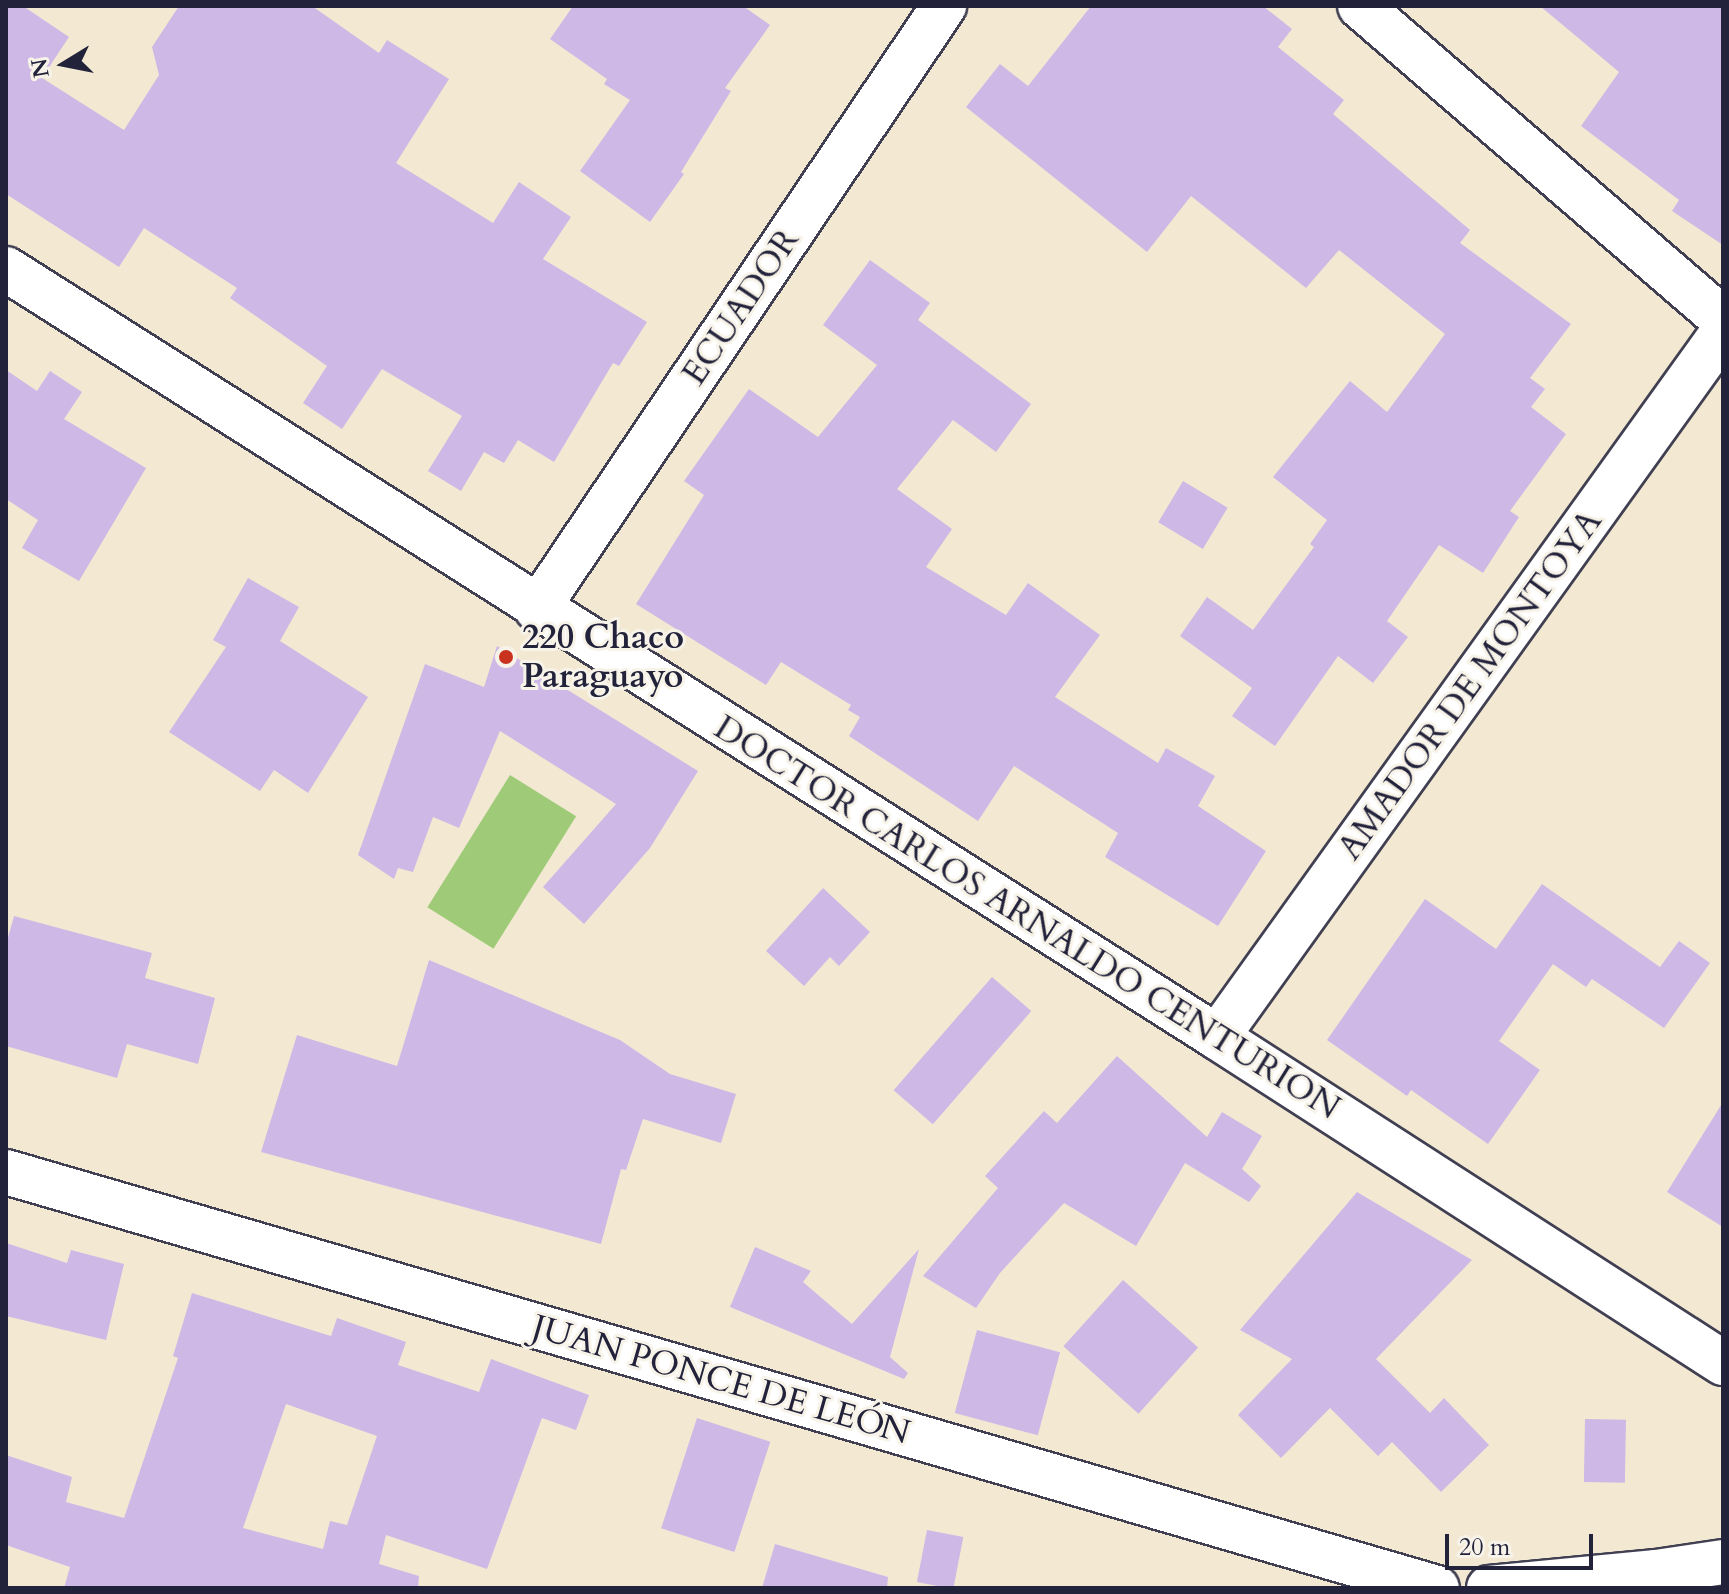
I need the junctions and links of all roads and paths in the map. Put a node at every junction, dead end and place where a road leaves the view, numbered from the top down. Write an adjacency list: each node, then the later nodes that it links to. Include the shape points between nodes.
1 (944, 6): 6 (street, ECUADOR)
2 (1360, 6): 4 (street)
3 (6, 269): 6 (street, DOCTOR CARLOS ARNALDO CENTURION)
4 (1723, 319)
5 (1723, 332): 7 (street, AMADOR DE MONTOYA)
6 (537, 609): 7 (street, DOCTOR CARLOS ARNALDO CENTURION)
7 (1217, 1037): 9 (street, DOCTOR CARLOS ARNALDO CENTURION)
8 (6, 1172): 11 (street, JUAN PONCE DE LEÓN)
9 (1723, 1363)
10 (1723, 1562): 12 (street)
11 (1437, 1588)
12 (1489, 1588)

